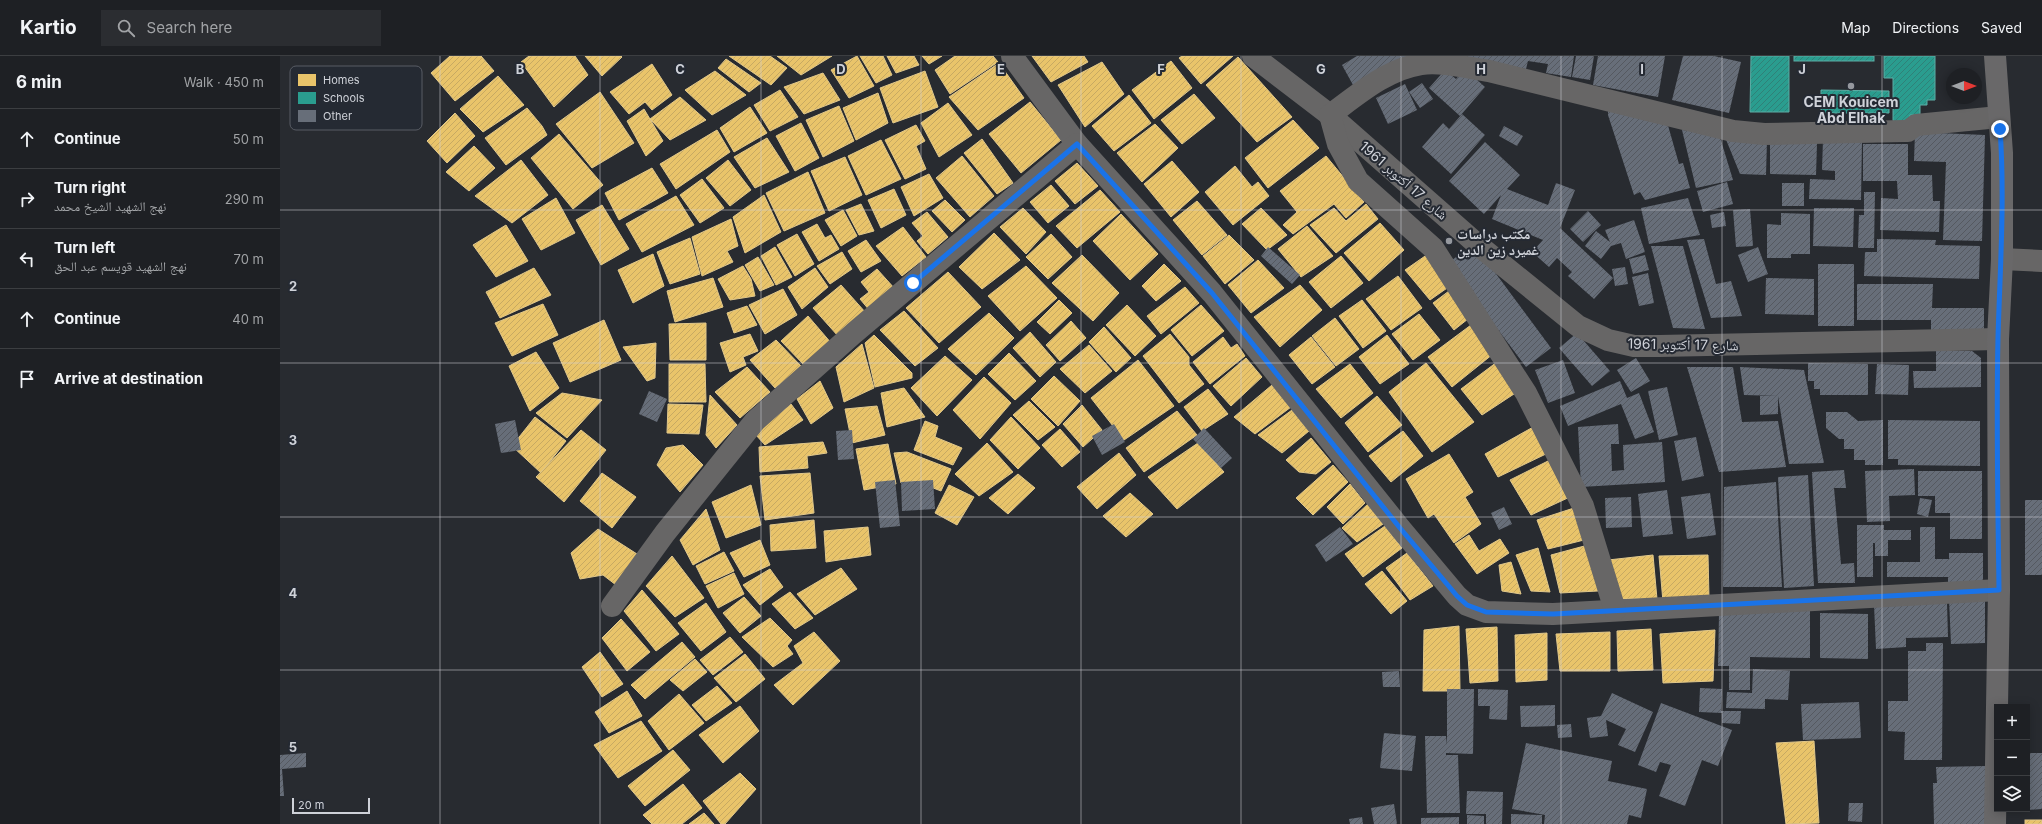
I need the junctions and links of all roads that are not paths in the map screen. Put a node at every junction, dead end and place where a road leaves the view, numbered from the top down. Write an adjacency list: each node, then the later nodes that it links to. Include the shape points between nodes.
1 (1012, 56): 6 (street)
2 (1253, 56): 4 (street, شارع 17 أكتوبر 1961)
3 (1995, 56): 5 (main road)
4 (1330, 115): 5 (street, via 1392,74 1421,64 1489,71 1741,132 1764,134 1908,131 1916,125); 9 (street, شارع 17 أكتوبر 1961, via 1478,245 1578,326 1608,340 1634,346 1659,346); 12 (street, via 1338,144 1358,181 1434,248 1526,393 1583,506)
5 (1999, 117): 7 (main road, via 2002,153)
6 (1077, 144): 11 (street, via 854,332 755,421 665,533); 12 (street, via 1212,293 1400,528 1467,605 1494,614)
7 (2002, 258): 8 (street); 9 (main road)
8 (2042, 261)
9 (1998, 339): 10 (main road)
10 (1999, 590): 12 (street); 13 (main road)
11 (612, 606)
12 (1615, 610)
13 (1995, 824)

